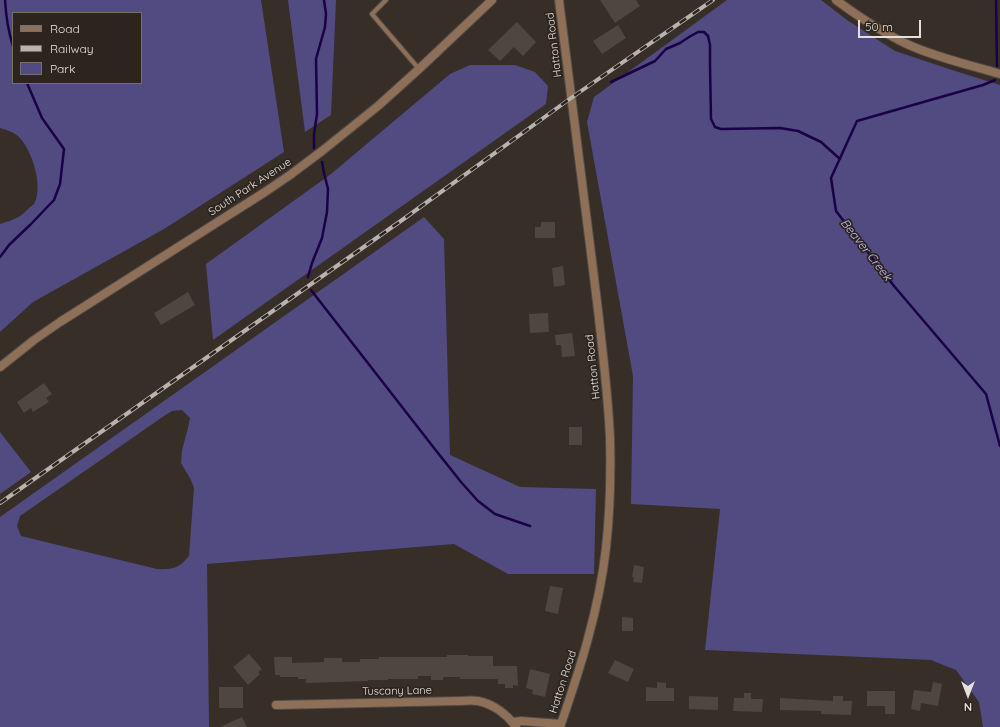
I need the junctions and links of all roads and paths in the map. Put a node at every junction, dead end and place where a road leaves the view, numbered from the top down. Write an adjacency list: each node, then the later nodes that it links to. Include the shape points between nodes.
1 (386, 0): 5 (lane, via 372,14)
2 (492, 0): 5 (street, South Park Avenue)
3 (559, 0): 10 (street, Hatton Road, via 601,333 610,438 606,548 599,595 588,640)
4 (836, 0): 6 (street, via 910,45)
5 (419, 69): 7 (street, South Park Avenue, via 378,106 290,175 60,322)
6 (1000, 74)
7 (0, 367)
8 (276, 705): 9 (street, Tuscany Lane, via 477,701 491,705 506,714)
9 (514, 724): 10 (street, Tuscany Lane, via 521,721)
10 (561, 725)

